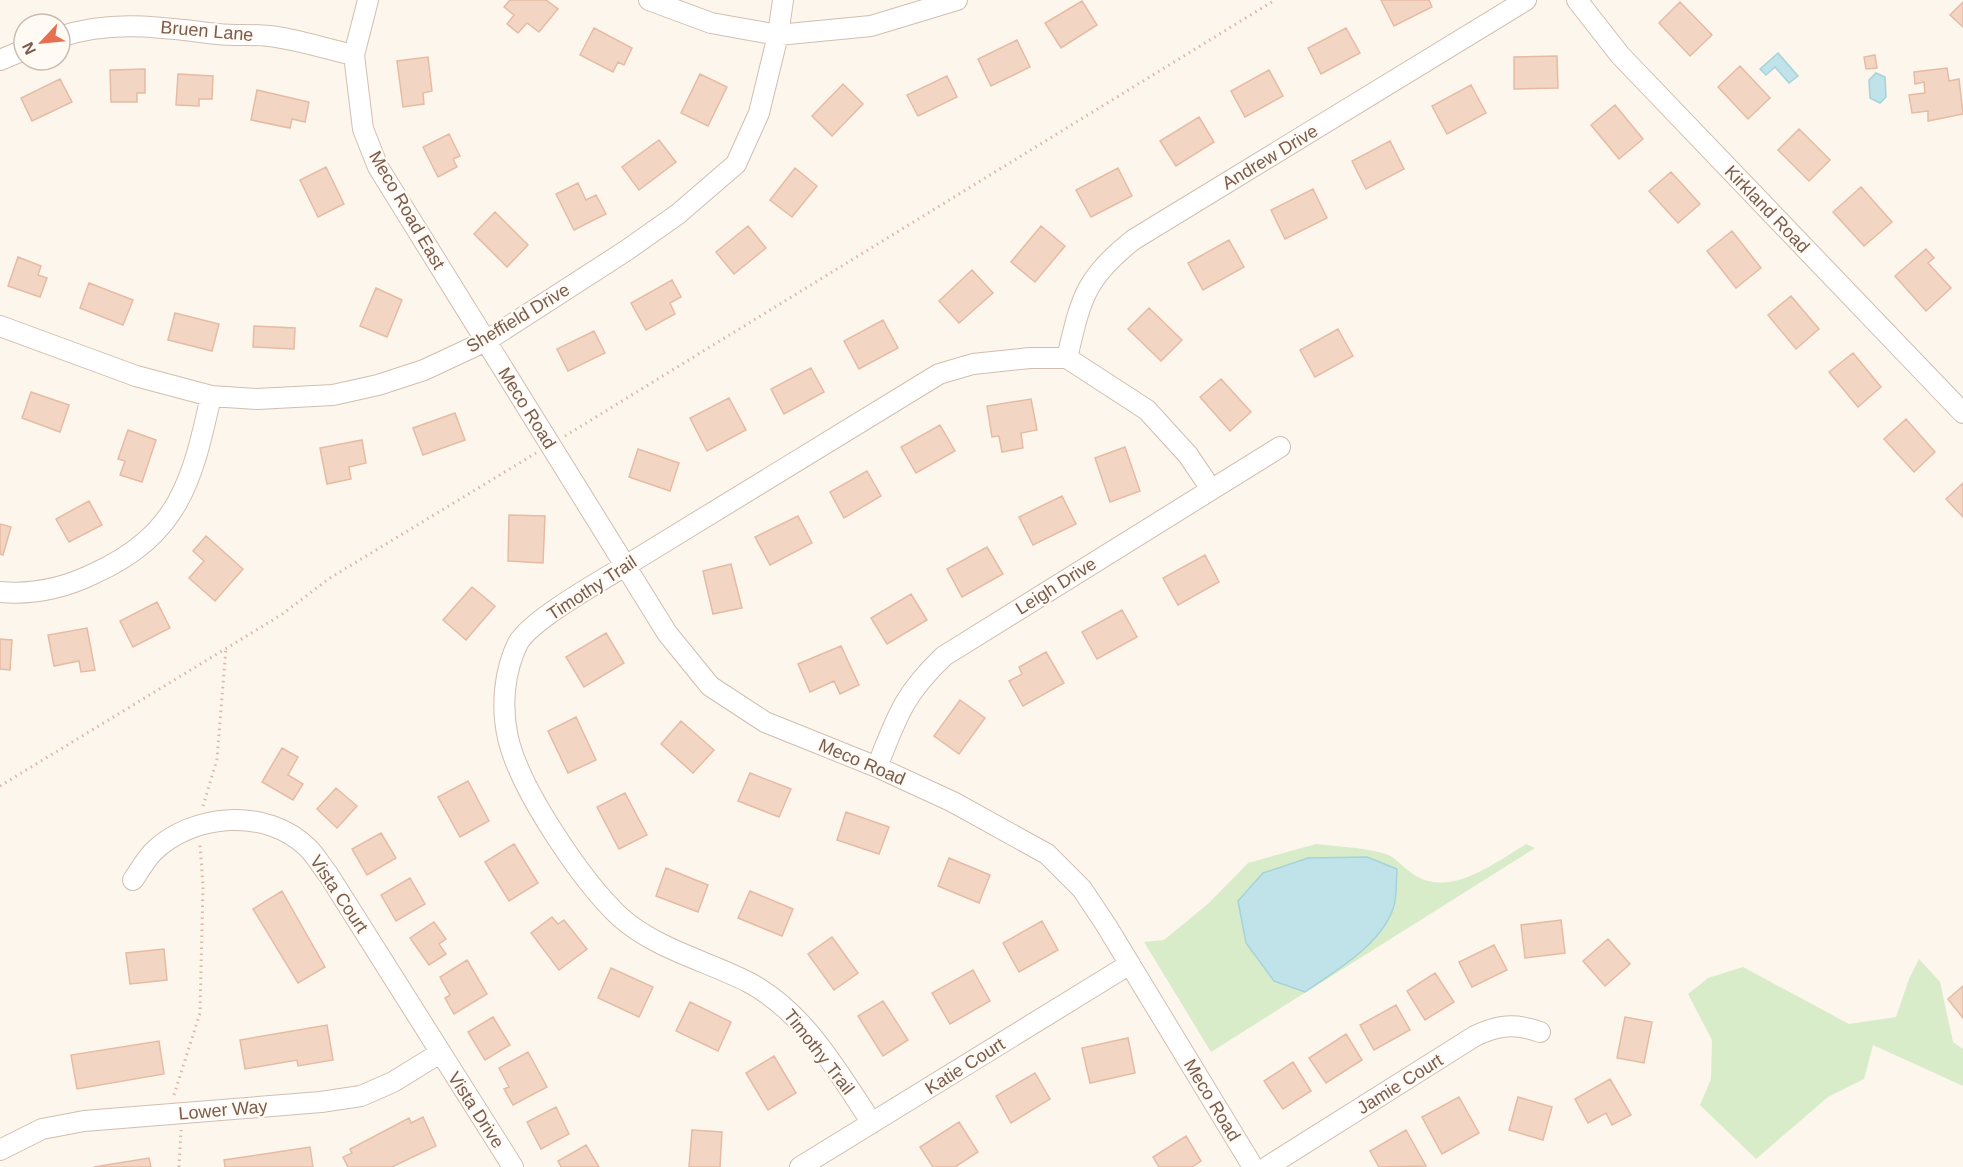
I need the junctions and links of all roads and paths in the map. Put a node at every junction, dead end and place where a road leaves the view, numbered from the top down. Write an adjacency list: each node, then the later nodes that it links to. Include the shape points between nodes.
1 (368, 0): 10 (street, Meco Road East)
2 (649, 0): 9 (street, via 711,23)
3 (783, 0): 9 (street, Sheffield Drive)
4 (957, 0): 9 (street, via 871,26)
5 (1275, 0): 16 (path)
6 (1526, 0): 13 (street, Andrew Drive, via 1133,240 1112,258 1082,298)
7 (1577, 0): 15 (street, Kirkland Road, via 1620,55)
8 (72, 33): 10 (street, Bruen Lane, via 87,28 146,26 270,36)
9 (778, 35): 12 (street, Sheffield Drive, via 759,113 735,164 678,214 636,244)
10 (354, 55): 12 (street, Meco Road East, via 363,129 378,167)
11 (0, 326): 14 (street, Sheffield Drive, via 136,376)
12 (486, 341): 14 (street, Sheffield Drive, via 424,370 333,395 256,399); 16 (street, Meco Road)
13 (1067, 357): 18 (street, via 1146,410 1188,455); 19 (street, Timothy Trail, via 973,364 939,374)
14 (211, 396): 20 (street, via 190,477 153,538 115,564 80,580 40,592)
15 (1963, 413)
16 (550, 445): 19 (street, Meco Road); 21 (path, via 330,578 281,615)
17 (1280, 447): 18 (street, Leigh Drive)
18 (1211, 489): 22 (street, Leigh Drive, via 944,656 901,705)
19 (625, 566): 22 (street, Meco Road, via 667,633 710,686 765,722); 30 (street, Timothy Trail, via 520,639 509,664 504,699 508,739 525,783 594,888 622,918 682,954 748,982 780,1002 823,1052)
20 (0, 592)
21 (226, 648): 23 (path); 24 (path, via 217,759)
22 (877, 767): 26 (street, Meco Road, via 1001,826 1047,854 1082,889)
23 (0, 786)
24 (201, 824): 25 (street, Vista Court, via 152,853); 28 (street, Vista Court, via 226,819 260,822 307,847); 29 (path, via 200,1013 172,1102)
25 (133, 880)
26 (1130, 964): 30 (street, Katie Court); 35 (street, Meco Road)
27 (1540, 1032): 36 (street, Jamie Court, via 1509,1025 1475,1036)
28 (440, 1053): 29 (street, Lower Way, via 393,1083 361,1096); 33 (street, Vista Drive)
29 (176, 1114): 31 (street, Lower Way, via 84,1121 42,1129); 32 (path, via 181,1131)
30 (872, 1123): 34 (street, Katie Court)
31 (0, 1150)
32 (179, 1167)
33 (513, 1167)
34 (800, 1167)
35 (1253, 1167)
36 (1267, 1167)

